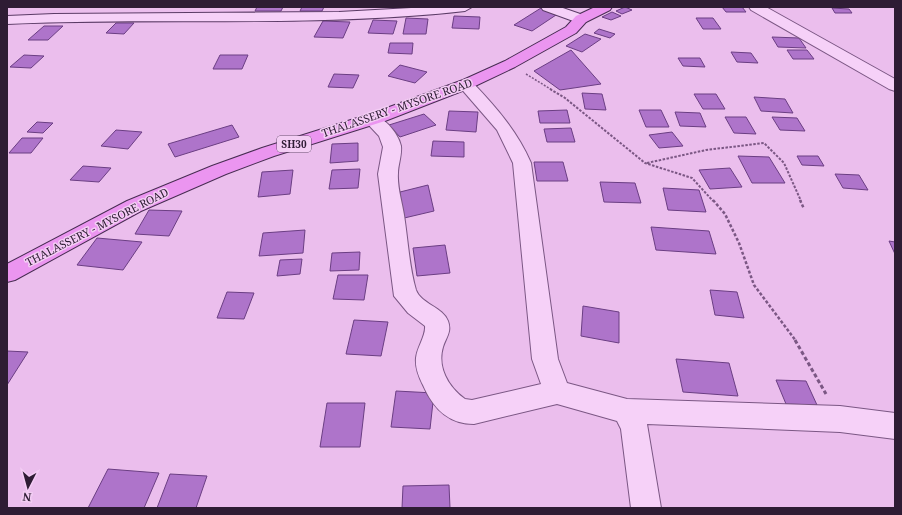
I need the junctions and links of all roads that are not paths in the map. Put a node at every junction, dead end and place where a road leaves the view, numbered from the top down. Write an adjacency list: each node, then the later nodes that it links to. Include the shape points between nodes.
1 (465, 7): 6 (street, via 387,14)
2 (548, 7): 5 (street)
3 (605, 7): 5 (main road, THALASSERY - MYSORE ROAD / SH30)
4 (756, 7): 8 (street)
5 (582, 19): 7 (main road, THALASSERY - MYSORE ROAD / SH30, via 571,30); 10 (main road, via 562,25 456,79 390,104 218,160 145,188 103,207)
6 (7, 20)
7 (466, 85): 9 (main road, THALASSERY - MYSORE ROAD / SH30); 12 (street, via 497,117 513,141 522,163 545,359)
8 (895, 86)
9 (372, 119): 11 (main road, THALASSERY - MYSORE ROAD / SH30, via 268,152 172,190 127,210); 12 (street, via 387,134 392,147 388,174 406,296 436,321 438,332 431,343 429,364 437,385 448,403 461,411 474,412)
10 (7, 259)
11 (7, 274)
12 (557, 392): 13 (street)
13 (627, 411): 14 (street, via 840,420); 15 (street, via 635,429)
14 (895, 426)
15 (646, 508)

